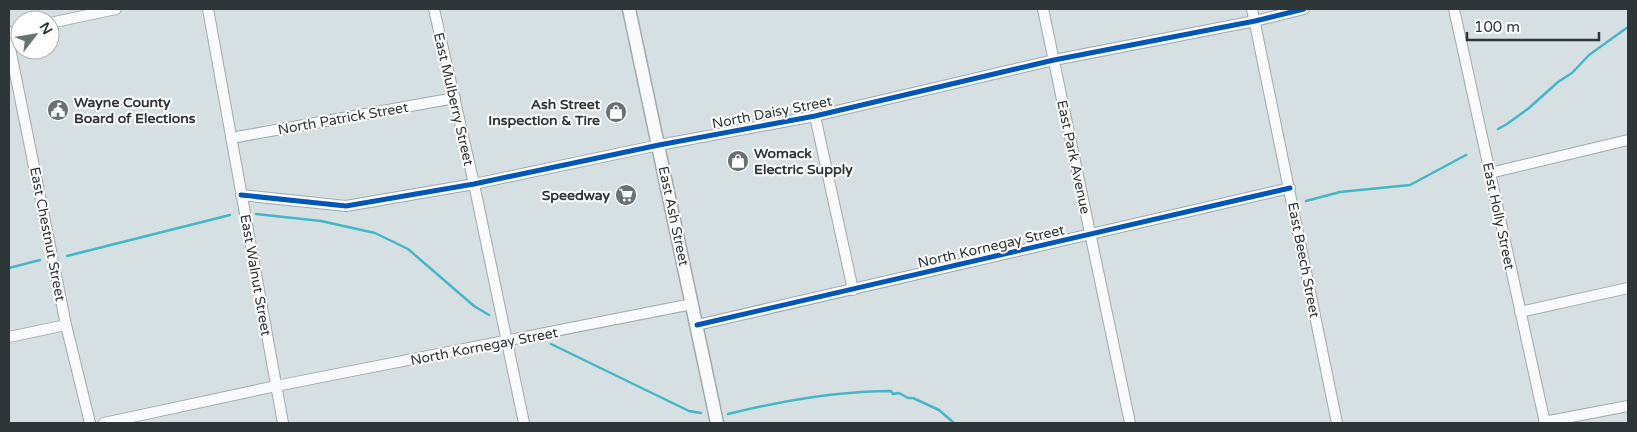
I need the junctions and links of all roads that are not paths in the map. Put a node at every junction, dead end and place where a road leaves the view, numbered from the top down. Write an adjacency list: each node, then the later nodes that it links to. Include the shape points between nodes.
1 (116, 9): 10 (street)
2 (208, 9): 15 (street, East Walnut Street)
3 (434, 9): 13 (street, East Mulberry Street)
4 (629, 9): 17 (main road, East Ash Street)
5 (1043, 9): 12 (street, East Park Avenue)
6 (1252, 9): 9 (street, East Beech Street)
7 (1304, 9): 9 (street, North Daisy Street)
8 (1454, 9): 18 (street, East Holly Street)
9 (1255, 20): 12 (street, North Daisy Street); 20 (street, East Beech Street)
10 (60, 22)
11 (9, 43): 27 (street, East Chestnut Street)
12 (1054, 60): 14 (street, North Daisy Street); 22 (street, East Park Avenue)
13 (455, 98): 15 (street, North Patrick Street); 19 (street, East Mulberry Street)
14 (816, 116): 17 (street, North Daisy Street); 24 (street)
15 (231, 138): 21 (street, East Walnut Street)
16 (1628, 140): 18 (street)
17 (659, 145): 19 (street, North Daisy Street); 25 (main road, East Ash Street)
18 (1490, 173): 26 (street, East Holly Street)
19 (474, 184): 21 (street, North Daisy Street, via 346,206); 30 (street, East Mulberry Street)
20 (1290, 188): 22 (street, North Kornegay Street); 39 (street, East Beech Street)
21 (241, 196): 31 (street, East Walnut Street)
22 (1090, 234): 24 (street, North Kornegay Street); 38 (street, East Park Avenue)
23 (1628, 288): 26 (street)
24 (853, 290): 28 (street, North Kornegay Street)
25 (692, 304): 28 (main road, East Ash Street); 30 (street, North Kornegay Street)
26 (1520, 312): 40 (street, East Holly Street)
27 (66, 325): 29 (street); 33 (street, East Chestnut Street)
28 (697, 325): 37 (main road, East Ash Street)
29 (9, 337)
30 (507, 342): 31 (street, North Kornegay Street); 36 (street, East Mulberry Street)
31 (276, 386): 34 (street, North Kornegay Street); 35 (street, East Walnut Street)
32 (1628, 406): 40 (street)
33 (90, 423)
34 (104, 423)
35 (283, 423)
36 (524, 423)
37 (718, 423)
38 (1130, 423)
39 (1337, 423)
40 (1544, 423)

